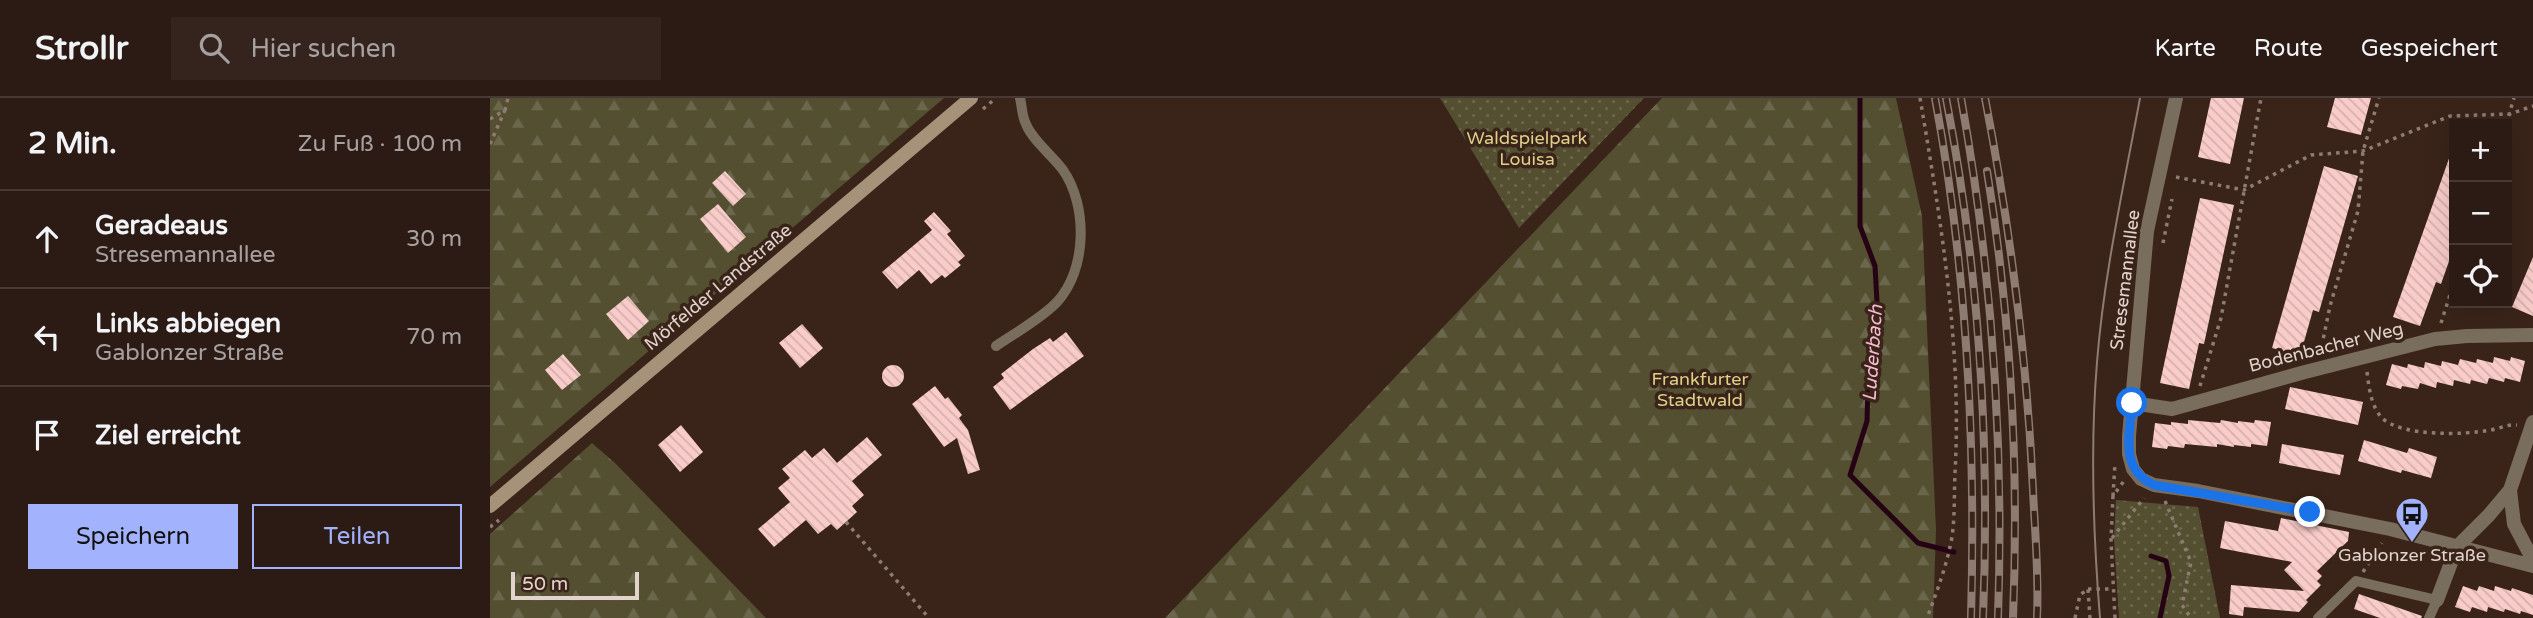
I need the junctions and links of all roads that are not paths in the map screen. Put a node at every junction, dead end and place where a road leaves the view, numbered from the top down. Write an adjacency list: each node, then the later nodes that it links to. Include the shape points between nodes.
1 (971, 98): 9 (main road, Mörfelder Landstraße)
2 (1020, 98): 5 (lane, via 1026,126 1065,173 1081,228 1080,250 1072,281 1057,302)
3 (2176, 98): 6 (street, Stresemannallee, via 2147,231)
4 (2533, 335): 6 (street, Bodenbacher Weg, via 2435,339 2172,409)
5 (996, 346)
6 (2132, 403): 10 (street, Stresemannallee, via 2129,454 2133,469 2150,491 2310,512)
7 (2532, 424): 8 (street)
8 (2510, 490): 10 (street); 11 (street, via 2514,524)
9 (490, 506)
10 (2457, 547): 12 (street); 13 (street)
11 (2533, 560)
12 (2533, 566)
13 (2437, 600): 14 (lane, via 2356,581); 15 (lane)
14 (2318, 618)
15 (2428, 618)

